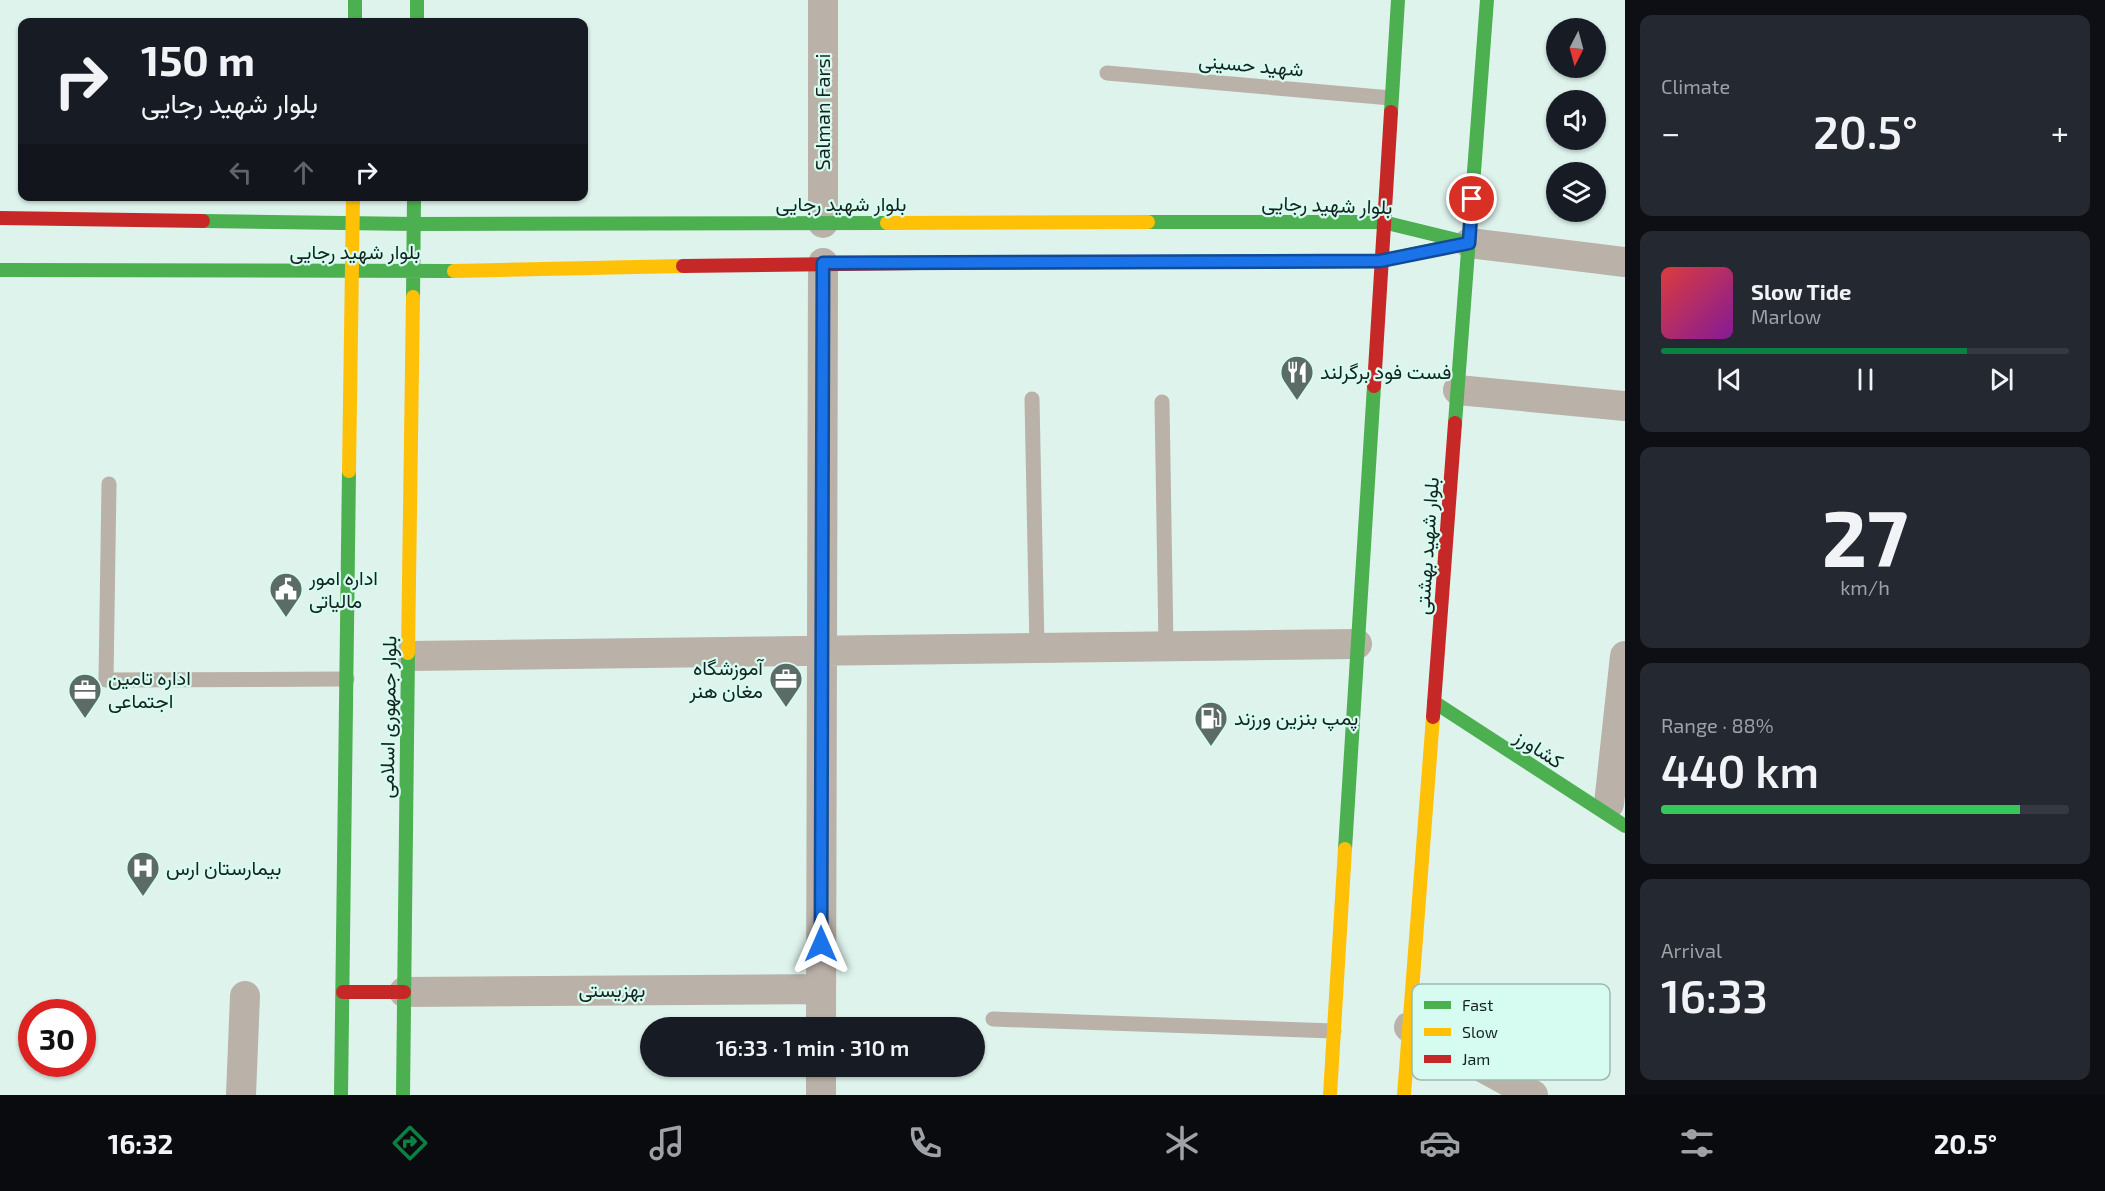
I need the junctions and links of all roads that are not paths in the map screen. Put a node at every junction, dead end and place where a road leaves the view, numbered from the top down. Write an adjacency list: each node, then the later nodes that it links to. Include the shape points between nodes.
1 (355, 0): 6 (main road)
2 (417, 0): 7 (main road)
3 (823, 0): 16 (street, Salman Farsi)
4 (1398, 0): 9 (main road)
5 (1487, 0): 17 (main road, بلوار شهید بهشتی)
6 (355, 18)
7 (417, 18)
8 (1107, 74): 9 (lane, شهید حسینی)
9 (1391, 98): 13 (main road)
10 (353, 201): 14 (main road, بلوار جمهوری اسلامی)
11 (414, 201): 15 (main road, بلوار جمهوری اسلامی)
12 (0, 218): 14 (main road, بلوار شهید رجایی)
13 (1383, 222): 16 (main road, بلوار شهید رجایی); 17 (main road, بلوار شهید رجایی); 18 (main road)
14 (353, 223): 15 (main road, بلوار شهید رجایی); 22 (main road, بلوار جمهوری اسلامی)
15 (414, 224): 16 (main road, بلوار شهید رجایی); 23 (main road, بلوار جمهوری اسلامی)
16 (823, 224)
17 (1469, 243): 18 (main road, بلوار شهید رجایی); 19 (street); 24 (main road, بلوار شهید بهشتی)
18 (1380, 261): 20 (main road, بلوار شهید رجایی); 29 (main road)
19 (1625, 261)
20 (823, 263): 23 (main road, بلوار شهید رجایی); 32 (street)
21 (0, 270): 22 (main road, بلوار شهید رجایی)
22 (352, 272): 23 (main road, بلوار شهید رجایی); 35 (main road, بلوار جمهوری اسلامی)
23 (414, 272): 33 (main road, بلوار جمهوری اسلامی)
24 (1458, 390): 27 (street); 36 (main road, بلوار شهید بهشتی)
25 (1032, 399): 31 (lane)
26 (1162, 402): 30 (lane)
27 (1625, 406)
28 (109, 484): 35 (lane, via 106,681)
29 (1357, 644): 30 (street); 48 (main road)
30 (1166, 646): 31 (street)
31 (1037, 648): 32 (street)
32 (822, 650): 33 (street); 39 (street)
33 (409, 656): 42 (main road, بلوار جمهوری اسلامی)
34 (1625, 656): 37 (street)
35 (347, 680): 41 (main road, بلوار جمهوری اسلامی)
36 (1435, 697): 37 (main road, کشاورز); 37 (main road, کشاورز); 38 (main road, بلوار شهید بهشتی)
37 (1620, 814)
38 (1412, 984)
39 (821, 989): 42 (street, بهزیستی); 44 (street)
40 (1412, 989): 46 (main road, بلوار شهید بهشتی)
41 (343, 992): 42 (main road); 52 (main road, بلوار جمهوری اسلامی)
42 (404, 992): 53 (main road, بلوار جمهوری اسلامی)
43 (245, 996): 51 (street)
44 (821, 1017)
45 (993, 1019): 48 (lane)
46 (1409, 1027): 47 (street); 56 (main road, بلوار شهید بهشتی)
47 (1412, 1029)
48 (1334, 1031): 55 (main road)
49 (821, 1077): 54 (street)
50 (1506, 1080): 57 (street)
51 (241, 1095)
52 (341, 1095)
53 (403, 1095)
54 (821, 1095)
55 (1330, 1095)
56 (1404, 1095)
57 (1533, 1095)

